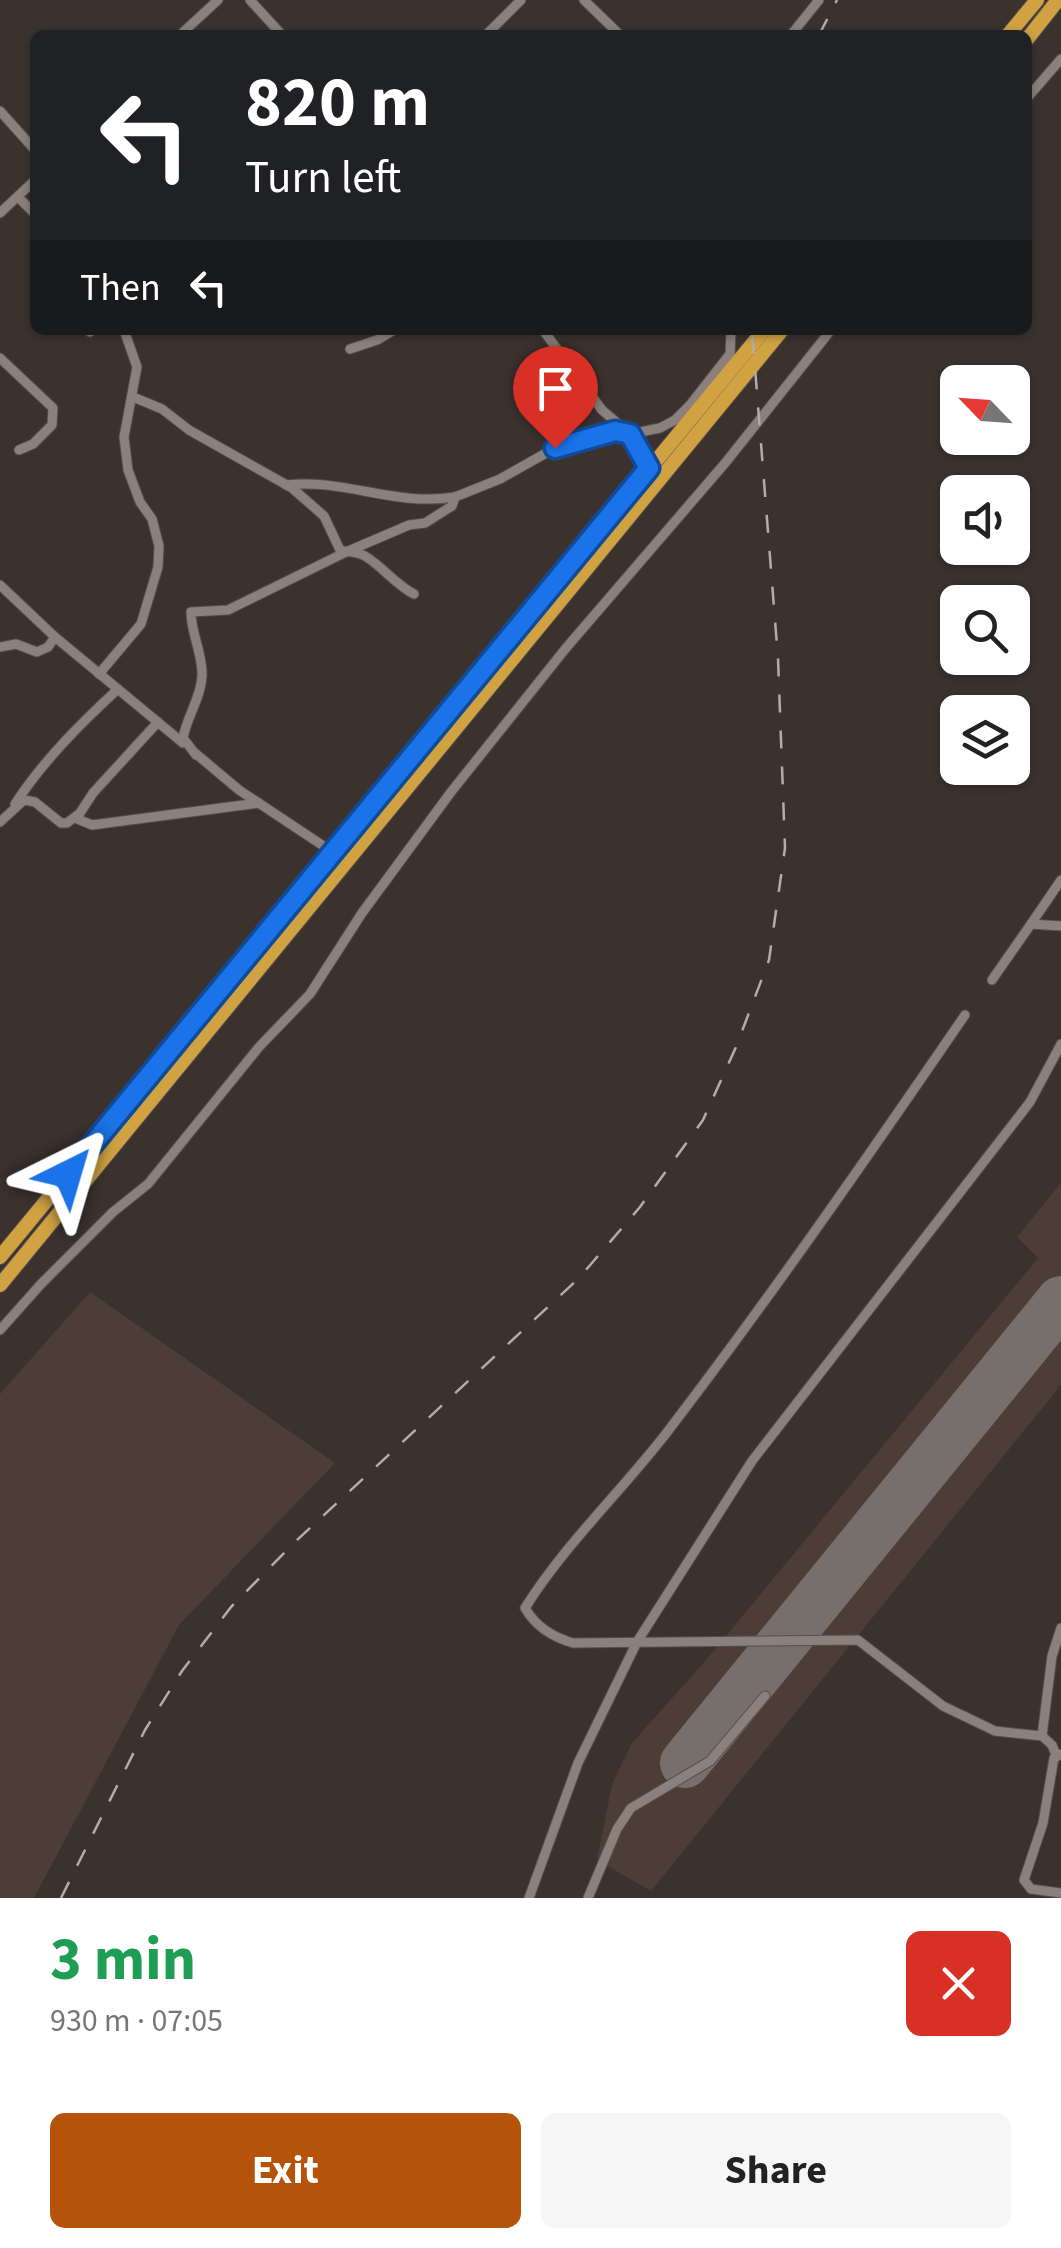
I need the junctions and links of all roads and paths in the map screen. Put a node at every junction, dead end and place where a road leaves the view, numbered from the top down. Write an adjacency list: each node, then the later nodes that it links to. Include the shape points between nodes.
1 (218, 0): 8 (street)
2 (250, 0): 9 (street)
3 (521, 0): 10 (street)
4 (584, 0): 11 (street)
5 (818, 0): 12 (street)
6 (1037, 0): 13 (highway)
7 (1058, 0): 14 (highway)
8 (185, 30)
9 (277, 30)
10 (491, 30)
11 (615, 30)
12 (794, 30)
13 (1012, 30)
14 (1032, 33)
15 (1061, 58): 16 (street)
16 (1032, 92)
17 (0, 112): 18 (street)
18 (30, 145)
19 (30, 185): 20 (street)
20 (18, 197): 21 (street); 22 (street)
21 (30, 209)
22 (0, 213)
23 (126, 335): 34 (street, via 137,367)
24 (385, 335): 30 (street)
25 (547, 335): 35 (street, via 602,410)
26 (731, 335): 31 (street)
27 (760, 335): 33 (highway)
28 (778, 335): 61 (highway)
29 (826, 335): 62 (street, via 451,792 310,994 148,1184)
30 (350, 349)
31 (730, 354): 33 (street); 35 (street, via 675,420)
32 (0, 358): 36 (street, via 53,408 52,424)
33 (730, 372): 37 (highway)
34 (132, 397): 38 (street); 45 (street, via 125,417 128,470 152,520 158,567 141,624)
35 (630, 434): 37 (street); 39 (street, via 615,431 555,448)
36 (20, 450)
37 (649, 468): 53 (highway)
38 (286, 485): 39 (street, via 346,487 404,500); 40 (street, via 324,516)
39 (455, 497): 40 (street, via 425,523)
40 (346, 552): 42 (street, via 362,554); 48 (street, via 228,610 191,612 202,674 183,738)
41 (0, 585): 43 (street)
42 (414, 594)
43 (54, 637): 44 (street, via 37,652 16,644); 45 (street)
44 (0, 647)
45 (99, 674): 46 (street)
46 (118, 689): 47 (street); 50 (street)
47 (158, 722): 48 (street); 51 (street)
48 (196, 754): 49 (street)
49 (259, 804): 51 (street, via 92,825); 53 (street)
50 (11, 810): 51 (street, via 30,800 61,823); 52 (street)
51 (75, 818)
52 (0, 822)
53 (334, 853): 60 (highway)
54 (1061, 880): 55 (street)
55 (1031, 924): 56 (street); 57 (street)
56 (1061, 926)
57 (992, 980)
58 (965, 1015): 64 (street, via 800,1254 525,1608 540,1628 573,1644)
59 (1061, 1044): 64 (street, via 1030,1102 752,1461)
60 (0, 1257)
61 (0, 1284)
62 (0, 1330)
63 (1061, 1628): 66 (street)
64 (638, 1642): 66 (street, via 858,1640 943,1706 995,1731); 70 (street, via 578,1763)
65 (764, 1696): 71 (street, via 710,1761 631,1808)
66 (1042, 1736): 67 (street)
67 (1058, 1754): 68 (street)
68 (1024, 1880): 69 (street, via 1031,1889); 72 (street)
69 (1061, 1893)
70 (529, 1898)
71 (588, 1898)
72 (1020, 1898)

